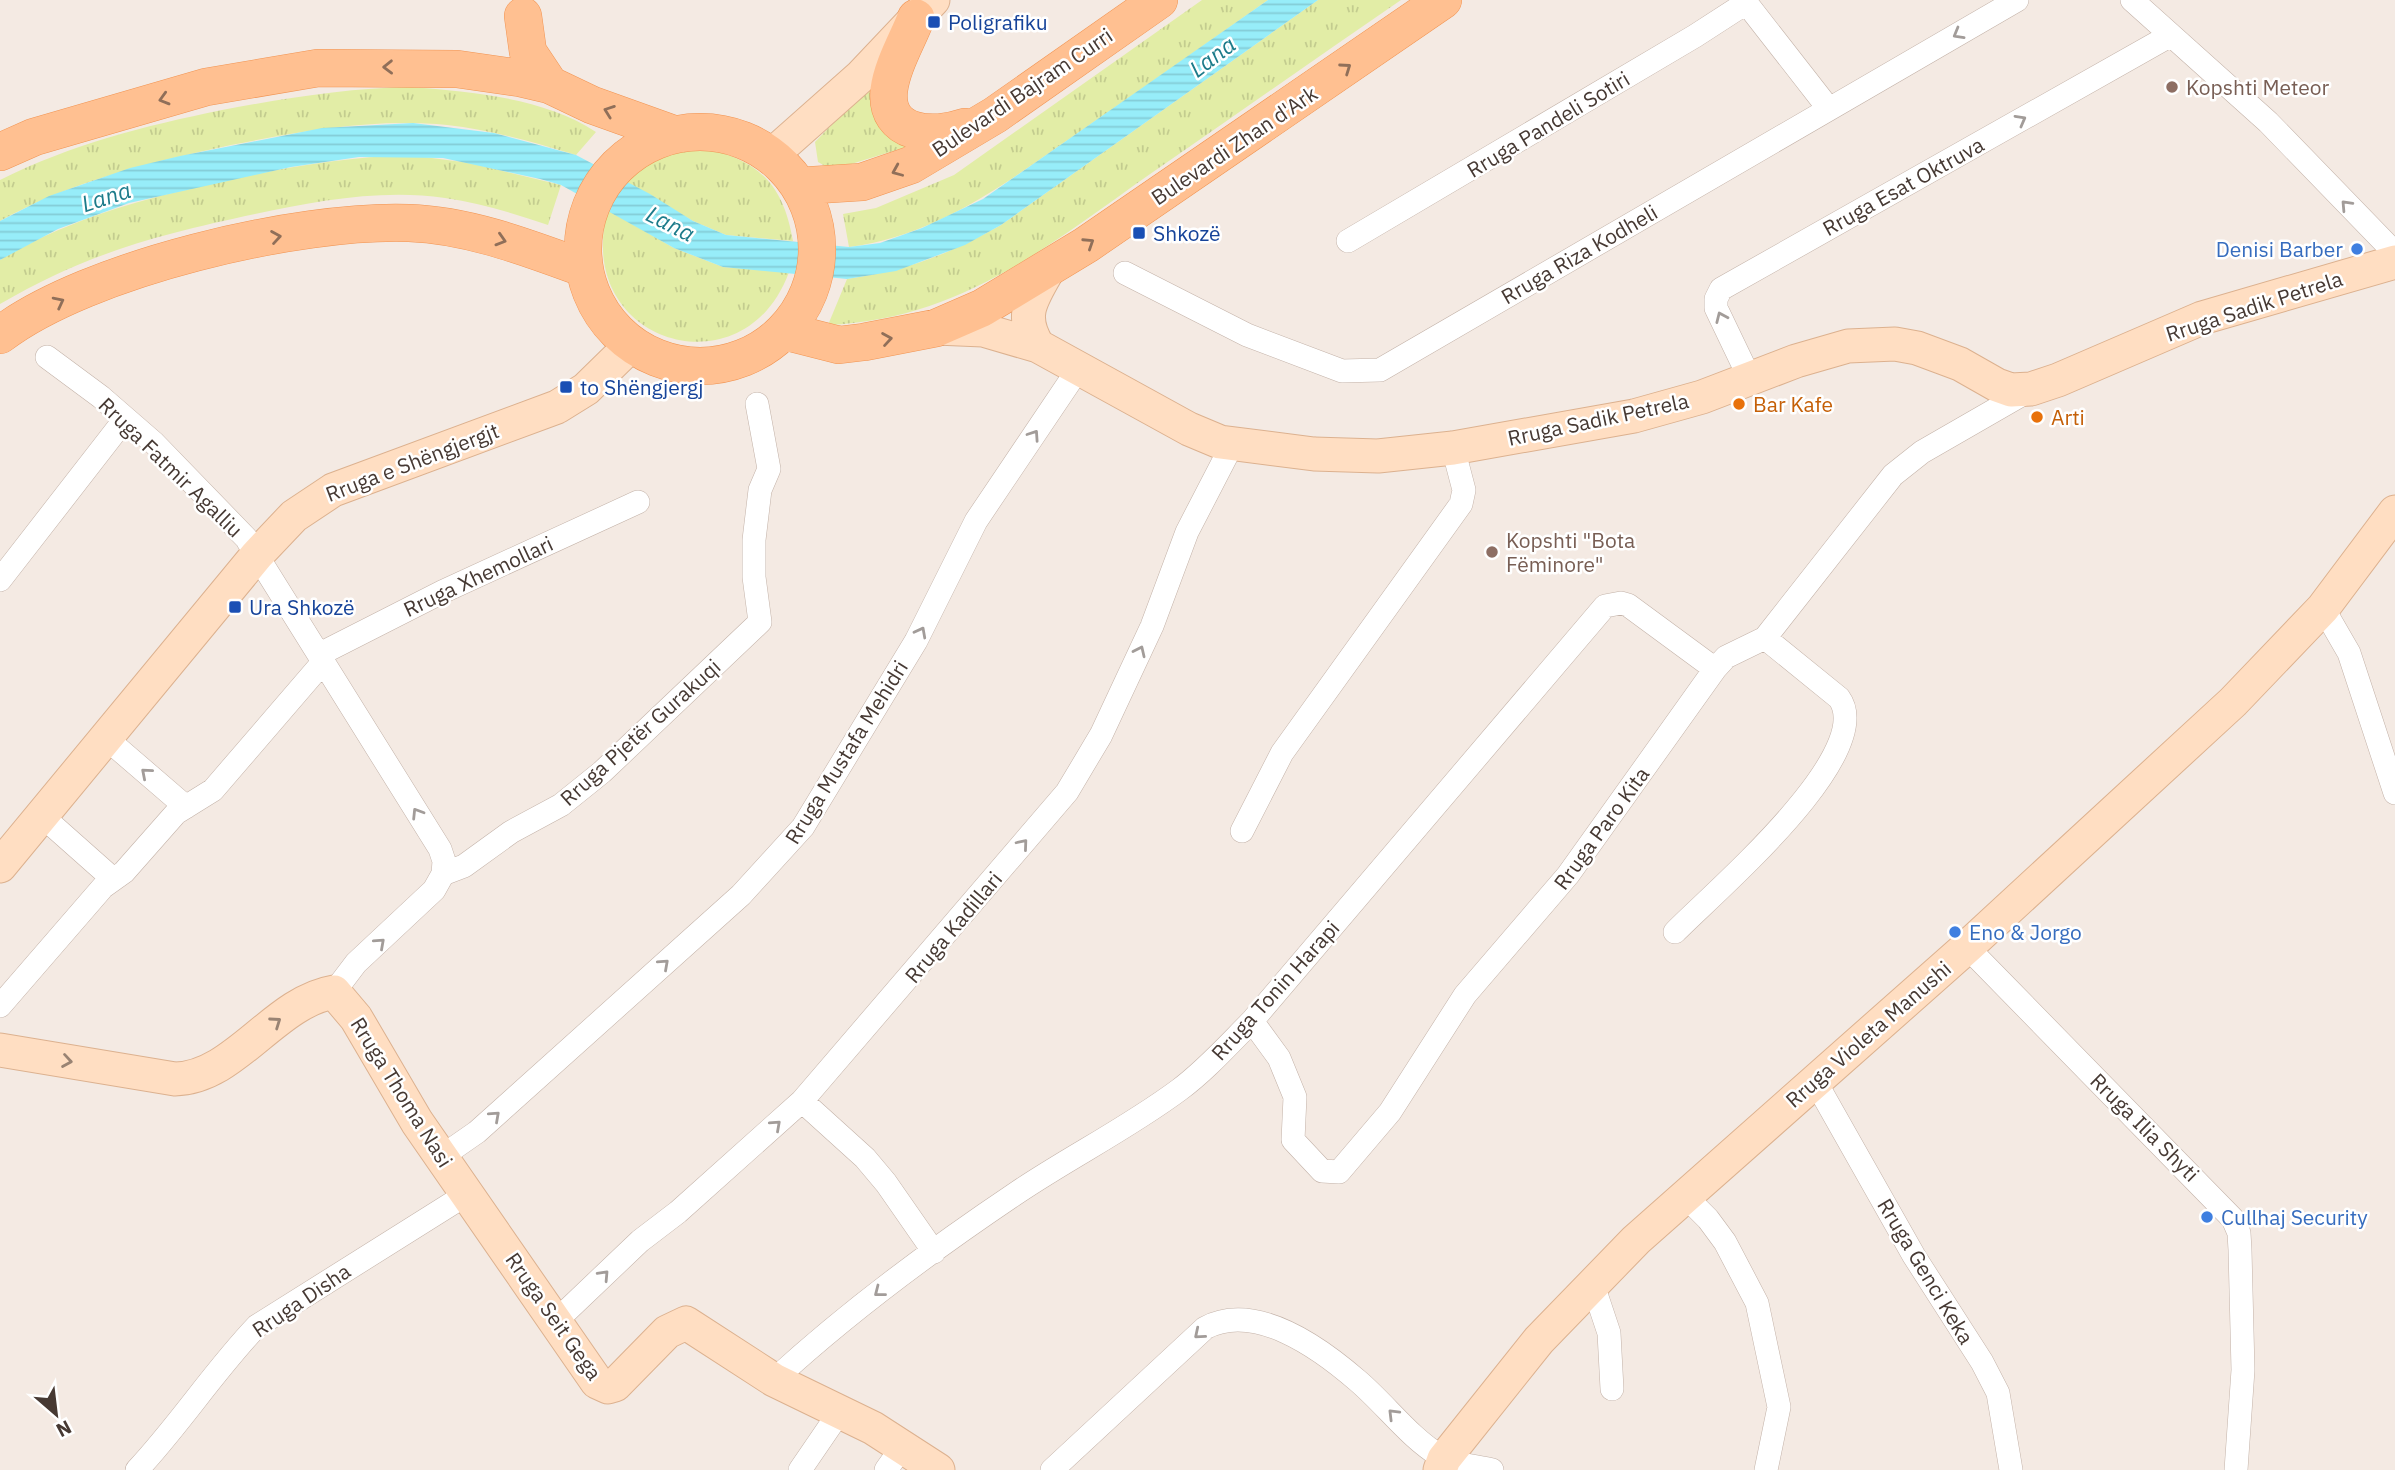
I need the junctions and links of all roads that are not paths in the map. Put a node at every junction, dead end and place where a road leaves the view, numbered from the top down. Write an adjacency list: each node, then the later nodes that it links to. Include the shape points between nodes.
1 (1159, 0): 12 (main road, Bulevardi Bajram Curri)
2 (1443, 0): 21 (main road, Bulevardi Zhan d'Ark, one-way to 2)
3 (2017, 0): 11 (street, Rruga Riza Kodheli, one-way to 11)
4 (2132, 0): 8 (street)
5 (1745, 1): 11 (street, Rruga Pandeli Sotiri); 17 (street, Rruga Pandeli Sotiri, via 1671,51)
6 (524, 8): 9 (main road, via 498,48); 10 (main road, via 528,52)
7 (925, 9): 12 (main road, via 889,92 901,123 934,135); 15 (main road, via 861,76)
8 (2171, 35): 18 (street, one-way to 8, via 2268,122); 30 (street, Rruga Esat Oktruva, one-way to 8, via 1716,308 1721,289)
9 (471, 70): 10 (main road); 14 (main road, one-way to 14, via 318,68 206,87 34,137)
10 (550, 85): 13 (main road, one-way to 10)
11 (1829, 109): 22 (street, Rruga Riza Kodheli, via 1380,370 1342,371 1247,335)
12 (995, 115): 16 (main road, Bulevardi Bajram Curri, one-way to 16, via 911,165)
13 (673, 134): 15 (main road, via 734,137); 20 (main road, via 631,154 601,185 584,225)
14 (0, 152)
15 (772, 155): 16 (main road)
16 (806, 201): 24 (main road, via 817,250 812,283)
17 (1348, 242)
18 (2395, 253)
19 (2395, 262): 31 (main road, Rruga Sadik Petrela, via 2202,318)
20 (583, 268): 25 (main road, one-way to 20, via 64,299 132,271 240,243 329,228 410,223 468,232); 26 (main road, via 592,297)
21 (1049, 268): 23 (main road, Bulevardi Zhan d'Ark, via 982,308); 27 (main road, via 1028,311 1028,327)
22 (1125, 273)
23 (936, 328): 24 (main road, Bulevardi Zhan d'Ark, one-way to 23, via 839,345); 27 (main road, Rruga Sadik Petrela, via 983,330)
24 (784, 331): 26 (main road, via 737,361 709,367 670,363)
25 (0, 335)
26 (631, 345): 38 (main road, Rruga e Shëngjergjt, via 586,389 557,407 321,497 284,524)
27 (1038, 346): 29 (main road, Rruga Sadik Petrela)
28 (47, 357): 33 (street, Rruga Fatmir Agalliu)
29 (1079, 368): 34 (main road, Rruga Sadik Petrela, via 1189,429); 60 (street, Rruga Mustafa Mehidri, one-way to 29, via 477,1132 731,904 791,842 916,641 976,521)
30 (1750, 379): 31 (main road, Rruga Sadik Petrela, via 1823,351 1895,344 1937,354 1997,386); 35 (main road, Rruga Sadik Petrela, via 1634,416)
31 (2031, 389): 41 (street, Rruga Paro Kita, via 1922,452 1893,475)
32 (757, 404): 50 (street, Rruga Pjetër Gurakuqi, via 769,469 760,490 754,540 760,622 580,790 464,866)
33 (125, 419): 38 (street, Rruga Fatmir Agalliu, via 183,472); 39 (street)
34 (1232, 445): 35 (main road, Rruga Sadik Petrela, via 1359,456); 59 (street, Rruga Kadillari, one-way to 34, via 1084,766 1152,626 1187,532)
35 (1453, 448): 48 (street, via 1464,490 1461,504 1282,753)
36 (638, 502): 42 (street, Rruga Xhemollari, via 442,592)
37 (2395, 512): 40 (main road, Rruga Violeta Manushi)
38 (257, 555): 42 (street); 44 (main road, Rruga e Shëngjergjt)
39 (0, 580)
40 (2323, 608): 45 (street, via 2349,653); 53 (main road, Rruga Violeta Manushi, via 2233,702)
41 (1765, 638): 43 (street, Rruga Paro Kita, via 1726,657); 52 (street, via 1839,698 1846,717 1842,739 1803,802)
42 (322, 658): 46 (street, via 213,790); 50 (street, one-way to 42, via 440,849)
43 (1715, 669): 56 (street, Rruga Tonin Harapi, via 1628,604 1605,606); 56 (street, Rruga Paro Kita, via 1568,875 1465,996 1390,1112 1339,1172 1322,1171 1293,1140 1295,1097 1279,1058)
44 (107, 739): 46 (street, one-way to 44); 47 (main road, Rruga e Shëngjergjt)
45 (2395, 793)
46 (186, 807): 51 (street)
47 (42, 817): 49 (main road, Rruga e Shëngjergjt); 51 (street)
48 (1242, 831)
49 (0, 866)
50 (443, 874): 54 (street, one-way to 50, via 356,963 435,890)
51 (113, 879): 55 (street)
52 (1675, 932)
53 (1967, 947): 58 (main road, Rruga Violeta Manushi); 78 (street, Rruga Ilia Shyti, via 2233,1219 2240,1241 2243,1357)
54 (334, 992): 57 (main road, one-way to 54, via 190,1079 305,1002); 60 (main road, Rruga Thoma Nasi, via 356,1018)
55 (0, 1006)
56 (1252, 1021): 63 (street, Rruga Tonin Harapi, via 1178,1091)
57 (0, 1050)
58 (1815, 1081): 62 (main road, Rruga Violeta Manushi); 77 (street, Rruga Genci Keka, via 1998,1393)
59 (802, 1101): 63 (street, via 879,1175); 65 (street, Rruga Kadillari, one-way to 59, via 621,1258)
60 (441, 1157): 61 (main road, Rruga Thoma Nasi)
61 (467, 1194): 65 (main road, Rruga Seit Gega); 71 (street, Rruga Disha, via 257,1326)
62 (1685, 1196): 64 (main road, Rruga Violeta Manushi); 76 (street, via 1725,1242 1758,1303 1779,1407)
63 (934, 1251): 66 (street, Rruga Tonin Harapi, one-way to 66)
64 (1592, 1282): 67 (street, via 1609,1333); 70 (main road, Rruga Violeta Manushi)
65 (555, 1322): 66 (main road, Rruga Seit Gega, via 592,1377 608,1387 621,1381 680,1324 696,1328)
66 (774, 1380): 68 (main road, Rruga Seit Gega)
67 (1612, 1389)
68 (839, 1413): 69 (main road, Rruga Seit Gega, via 873,1428); 72 (street)
69 (895, 1458): 73 (main road)
70 (1438, 1466): 74 (street, one-way to 74, via 1420,1442 1333,1361 1278,1330 1230,1319 1205,1328); 75 (street)
71 (136, 1470)
72 (800, 1470)
73 (938, 1470)
74 (1052, 1470)
75 (1492, 1470)
76 (1766, 1470)
77 (2011, 1470)
78 (2236, 1470)

